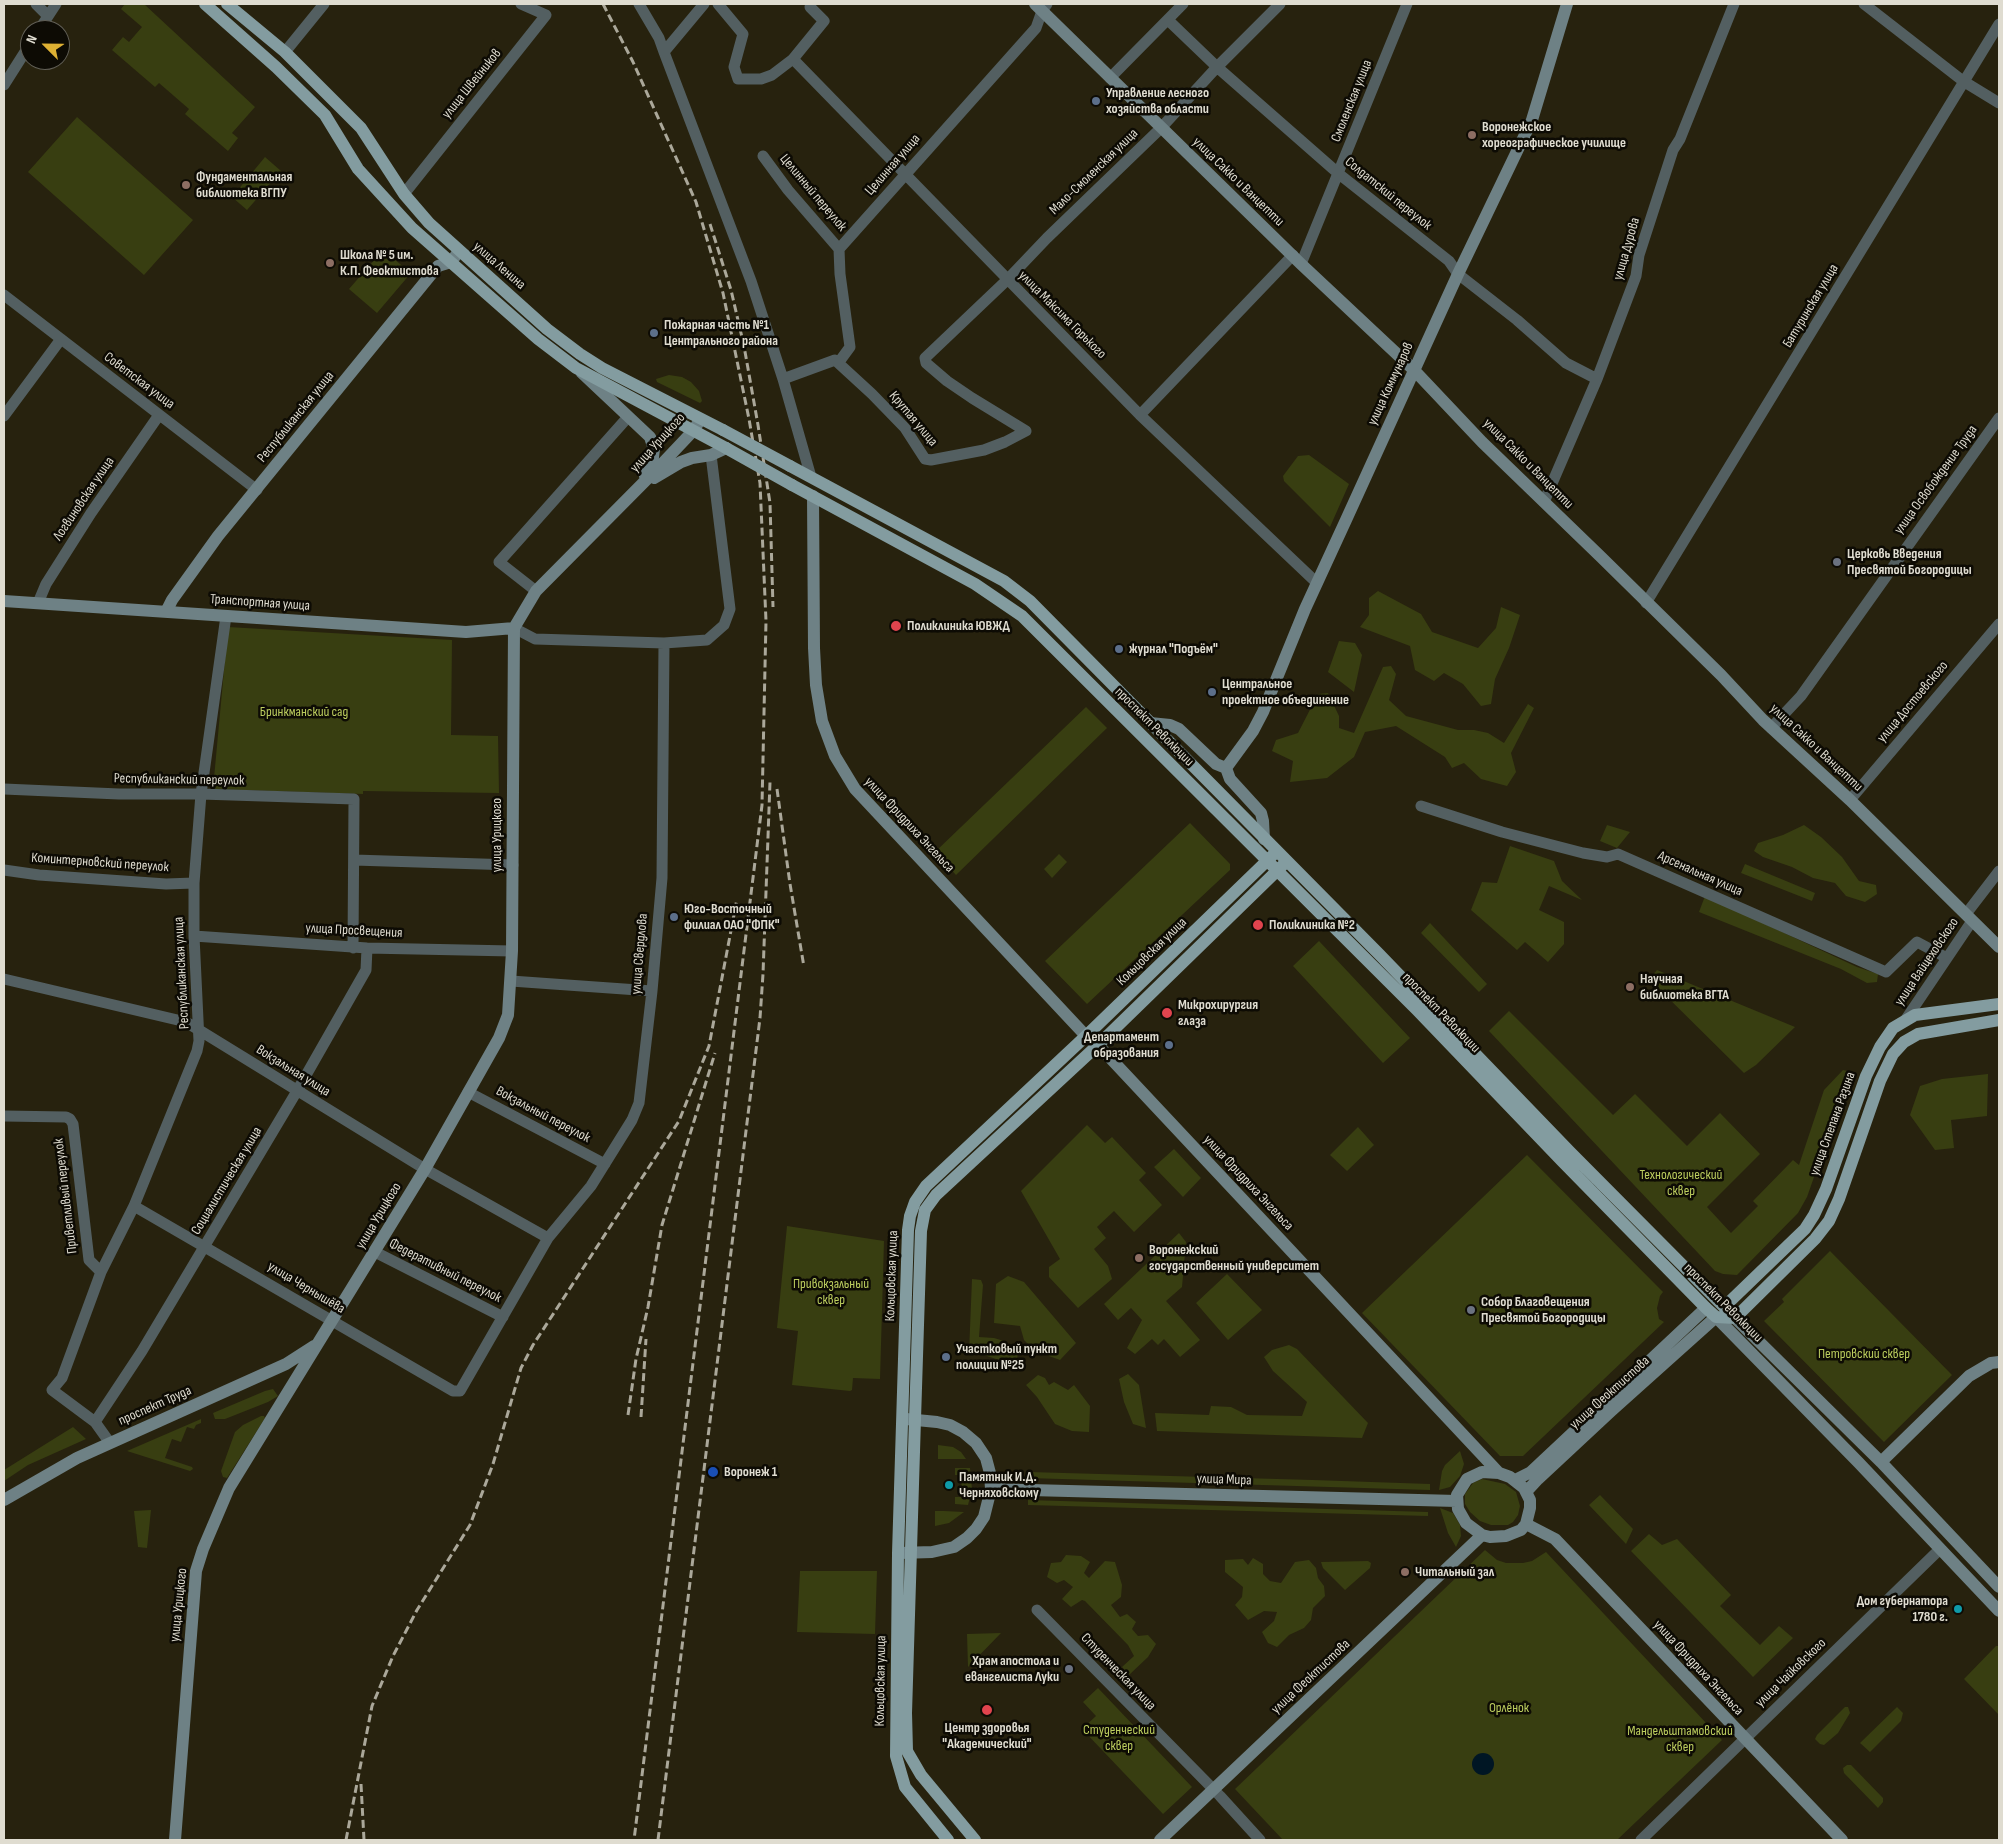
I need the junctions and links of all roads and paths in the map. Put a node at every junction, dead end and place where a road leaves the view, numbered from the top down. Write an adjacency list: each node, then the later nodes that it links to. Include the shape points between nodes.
1 (36, 4): 18 (street)
2 (56, 4): 18 (street)
3 (205, 4): 39 (main road, улица Ленина, via 276,66 324,115 358,170 377,192)
4 (227, 4): 22 (main road, улица Ленина)
5 (324, 4): 22 (street)
6 (521, 4): 35 (street, улица Швейников, via 546,15)
7 (638, 4): 23 (street)
8 (704, 4): 23 (street)
9 (718, 4): 24 (street, via 744,34 734,67 738,79 772,75)
10 (1183, 4): 20 (street)
11 (1280, 4): 26 (street, Мало-Смоленская улица)
12 (1407, 4): 34 (street, Смоленская улица)
13 (1567, 4): 40 (street, улица Коммунаров, via 1532,120)
14 (1734, 4): 49 (street, улица Дурова, via 1673,150 1639,255 1636,276)
15 (1864, 4): 28 (street)
16 (1041, 6): 27 (street, улица Сакко и Ванцетти); 33 (street, Целинная улица, via 1036,28)
17 (810, 7): 24 (street, via 824,21)
18 (48, 16): 19 (street)
19 (45, 20)
20 (1168, 20): 26 (street, Солдатский переулок); 27 (street)
21 (1999, 24): 28 (street, Батуринская улица)
22 (285, 52): 35 (main road, улица Ленина, via 361,128)
23 (664, 52): 48 (street, via 751,282)
24 (793, 59): 33 (street, улица Максима Горького)
25 (20, 60): 29 (street)
26 (1217, 67): 31 (street, Мало-Смоленская улица); 34 (street, Солдатский переулок)
27 (1110, 78): 31 (street, улица Сакко и Ванцетти)
28 (1963, 81): 30 (street); 69 (street, Батуринская улица)
29 (4, 85)
30 (1999, 104)
31 (1161, 128): 38 (street, улица Сакко и Ванцетти); 41 (street, Мало-Смоленская улица)
32 (763, 156): 36 (street, Целинный переулок)
33 (905, 174): 36 (street, Целинная улица); 41 (street, улица Максима Горького)
34 (1339, 174): 38 (street, Смоленская улица); 40 (street, Солдатский переулок, via 1449,261)
35 (404, 194): 37 (main road, улица Ленина)
36 (839, 249): 45 (street, via 850,347)
37 (459, 251): 39 (street, Республиканская улица); 55 (main road, улица Ленина, via 580,354)
38 (1297, 260): 47 (street, улица Сакко и Ванцетти); 51 (street, Смоленская улица)
39 (451, 262): 46 (main road, улица Ленина); 62 (street, Республиканская улица, via 438,266)
40 (1458, 274): 47 (street, улица Коммунаров); 49 (street, Солдатский переулок, via 1566,364)
41 (1007, 280): 44 (street, Мало-Смоленская улица); 51 (street, улица Максима Горького)
42 (4, 295): 43 (street, Советская улица)
43 (61, 339): 50 (street, Советская улица); 52 (street)
44 (925, 358): 45 (street, Крутая улица, via 926,363 947,381 1026,430 984,450 925,459 905,428)
45 (839, 362): 48 (street, via 835,360)
46 (576, 368): 53 (street, улица Ленина); 56 (main road, улица Ленина)
47 (1414, 370): 64 (street, улица Сакко и Ванцетти); 65 (street, улица Коммунаров)
48 (783, 379): 60 (street)
49 (1597, 379): 64 (street, улица Дурова)
50 (159, 415): 62 (street, Советская улица); 68 (street, Логвиновская улица, via 86,521 46,584)
51 (1140, 415): 65 (street, улица Максима Горького)
52 (4, 416)
53 (628, 417): 57 (street, улица Ленина); 66 (street, via 499,562)
54 (1999, 418): 76 (street, улица Освобождение Труда, via 1801,696)
55 (700, 420): 56 (street, улица Урицкого); 60 (main road, улица Ленина, bridge)
56 (693, 431): 58 (main road, улица Ленина); 61 (street, улица Урицкого)
57 (650, 437): 61 (street, улица Урицкого, via 654,449 652,462)
58 (726, 448): 59 (street); 63 (main road, улица Ленина, bridge)
59 (711, 455): 61 (street, via 681,462); 74 (street, via 730,609 724,625 707,640)
60 (811, 477): 75 (main road, проспект Революции, via 1004,581 1030,601)
61 (639, 487): 66 (street, улица Урицкого)
62 (257, 490): 70 (street, Республиканская улица, via 218,536)
63 (813, 496): 85 (main road, проспект Революции, via 974,584 1022,616); 105 (street, улица Фридриха Энгельса, via 816,684 822,721 835,756 854,789)
64 (1544, 502): 69 (street, улица Сакко и Ванцетти)
65 (1317, 584): 77 (street, улица Коммунаров, via 1254,731)
66 (536, 591): 73 (street, улица Урицкого)
67 (4, 601): 68 (street, Транспортная улица)
68 (38, 603): 70 (street, Транспортная улица)
69 (1646, 603): 76 (street, улица Сакко и Ванцетти)
70 (166, 612): 71 (street, Транспортная улица)
71 (226, 616): 73 (street, Транспортная улица, via 466,632); 79 (street, Республиканская улица)
72 (1999, 624): 80 (street, улица Достоевского)
73 (514, 628): 74 (street, via 535,639); 86 (street, улица Урицкого)
74 (664, 643): 100 (street, улица Свердлова, via 662,878)
75 (1150, 723): 77 (street, via 1178,729 1216,764); 82 (main road, проспект Революции)
76 (1772, 728): 80 (street, улица Сакко и Ванцетти)
77 (1226, 768): 82 (street, via 1230,779 1261,813)
78 (4, 789): 79 (street, Республиканский переулок)
79 (201, 794): 84 (street, Республиканский переулок, via 354,799); 90 (street, Республиканская улица)
80 (1850, 800): 91 (street, улица Сакко и Ванцетти)
81 (1421, 806): 97 (street, Арсенальная улица, via 1502,832 1584,853 1607,857 1618,854 1886,972 1917,942)
82 (1264, 839): 83 (main road, проспект Революции)
83 (1277, 852): 85 (main road, Кольцовская улица); 87 (main road, проспект Революции)
84 (354, 860): 86 (street); 94 (street)
85 (1267, 861): 87 (main road, проспект Революции); 105 (main road, Кольцовская улица)
86 (513, 865): 96 (street, улица Урицкого)
87 (1282, 866): 106 (main road, Кольцовская улица); 117 (main road, проспект Революции); 118 (main road, проспект Революции)
88 (4, 870): 90 (street, Коминтерновский переулок, via 156,884)
89 (1999, 870): 91 (street, улица Вайцеховского)
90 (194, 883): 92 (street, Республиканская улица)
91 (1969, 918): 93 (street, улица Сакко и Ванцетти); 97 (street, улица Вайцеховского)
92 (194, 936): 94 (street, улица Просвещения); 104 (street, Республиканская улица)
93 (1999, 947)
94 (353, 948): 95 (street, улица Просвещения)
95 (368, 948): 96 (street, улица Просвещения); 107 (street, Социалистическая улица, via 366,970)
96 (512, 951): 99 (street, улица Урицкого)
97 (1947, 958): 102 (street, улица Вайцеховского)
98 (4, 979): 104 (street, Вокзальная улица, via 186,1022)
99 (511, 981): 100 (street); 108 (street, улица Урицкого, via 508,1014 499,1038)
100 (652, 991): 110 (street, улица Свердлова, via 639,1102 632,1120)
101 (1999, 1004): 102 (main road)
102 (1906, 1019): 118 (main road, улица Степана Разина, via 1893,1028 1866,1076 1826,1189 1805,1230)
103 (1999, 1020): 120 (main road, via 1918,1034 1893,1054 1829,1221)
104 (200, 1032): 107 (street, Вокзальная улица); 112 (street, Республиканская улица, via 197,1052)
105 (1086, 1036): 106 (main road); 125 (main road, Кольцовская улица, via 926,1186 915,1202 908,1230)
106 (1098, 1045): 125 (main road, Кольцовская улица, via 936,1196 925,1210); 131 (street, улица Фридриха Энгельса)
107 (297, 1091): 111 (street, Вокзальная улица); 114 (street, Социалистическая улица)
108 (468, 1092): 110 (street, Вокзальный переулок); 111 (street, улица Урицкого)
109 (4, 1116): 116 (street, Приветливый переулок, via 70,1119 89,1260)
110 (605, 1164): 113 (street, улица Свердлова, via 592,1186)
111 (424, 1169): 113 (street, Вокзальная улица); 115 (street, улица Урицкого)
112 (134, 1206): 114 (street, улица Чернышёва); 116 (street, Республиканская улица)
113 (548, 1238): 119 (street, улица Свердлова)
114 (206, 1246): 121 (street, улица Чернышёва); 126 (street, Социалистическая улица)
115 (375, 1252): 119 (street, Федеративный переулок); 121 (street, улица Урицкого)
116 (100, 1272): 126 (street, Республиканская улица, via 62,1378 52,1390)
117 (1706, 1308): 118 (main road); 132 (street, улица Феоктистова, via 1531,1472)
118 (1720, 1312): 120 (main road, проспект Революции); 129 (street, проспект Революции); 134 (street, улица Феоктистова)
119 (502, 1317): 124 (street, улица Свердлова)
120 (1735, 1318): 127 (street, проспект Революции)
121 (334, 1320): 122 (street, улица Урицкого); 124 (street, улица Чернышёва, via 453,1391)
122 (320, 1342): 128 (street, проспект Труда, via 286,1364); 146 (street, улица Урицкого, via 228,1488 196,1571)
123 (1999, 1362): 130 (street, via 1969,1376)
124 (462, 1388)
125 (909, 1419): 133 (street, via 950,1426 963,1432 986,1458); 140 (main road, Кольцовская улица)
126 (95, 1422): 128 (street)
127 (1861, 1442): 129 (street, via 1850,1446); 130 (street, проспект Революции)
128 (110, 1443): 135 (street, проспект Труда)
129 (1850, 1454): 139 (street, проспект Революции)
130 (1881, 1462): 141 (street, проспект Революции)
131 (1499, 1473): 132 (street, улица Фридриха Энгельса); 136 (street, улица Фридриха Энгельса, via 1482,1472 1472,1476 1462,1486)
132 (1515, 1480): 134 (street, улица Фридриха Энгельса)
133 (991, 1488): 136 (street, улица Мира); 140 (street, via 984,1517 968,1538 954,1547)
134 (1526, 1492): 137 (street, via 1530,1508)
135 (4, 1500)
136 (1456, 1501): 138 (street, via 1466,1523)
137 (1526, 1524): 138 (street, via 1521,1530 1506,1536); 144 (street, улица Фридриха Энгельса, via 1555,1539)
138 (1482, 1535): 145 (street, улица Феоктистова)
139 (1940, 1549): 143 (street, проспект Революции); 144 (street, улица Чайковского)
140 (904, 1553): 147 (main road, Кольцовская улица, via 895,1726 897,1765 905,1787); 148 (main road, Кольцовская улица, via 908,1750 921,1775)
141 (1999, 1586)
142 (1037, 1610): 145 (street, Студенческая улица)
143 (1999, 1611)
144 (1745, 1739): 151 (street, улица Чайковского); 152 (street, улица Фридриха Энгельса)
145 (1213, 1790): 149 (street, улица Феоктистова); 150 (street, Студенческая улица)
146 (175, 1840)
147 (948, 1840)
148 (975, 1840)
149 (1160, 1840)
150 (1260, 1840)
151 (1641, 1840)
152 (1842, 1840)

